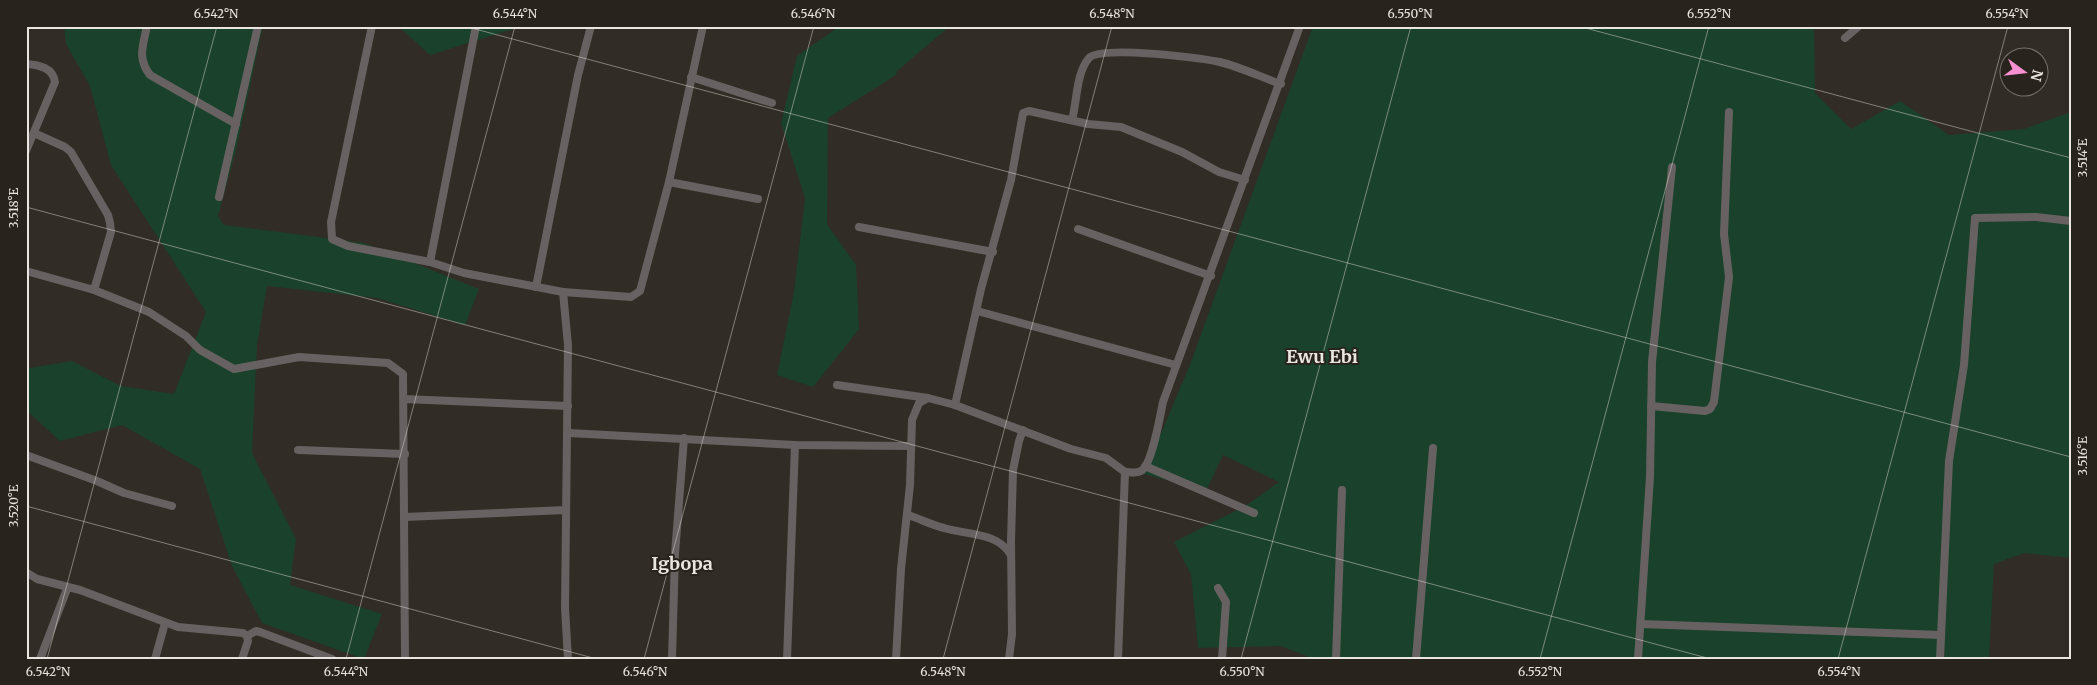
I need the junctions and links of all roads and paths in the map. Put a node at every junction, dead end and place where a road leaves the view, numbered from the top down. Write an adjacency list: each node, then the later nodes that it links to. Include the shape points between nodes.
1 (147, 26): 16 (street, via 141,57 150,75)
2 (258, 26): 16 (street)
3 (372, 26): 28 (street, via 330,236 348,246)
4 (476, 26): 28 (street)
5 (591, 26): 31 (street, via 578,75)
6 (703, 26): 11 (street)
7 (1300, 26): 12 (street)
8 (1859, 26): 9 (street)
9 (1845, 38)
10 (26, 64): 17 (street, via 49,70 55,82)
11 (691, 77): 13 (street); 21 (street)
12 (1281, 84): 15 (street, via 1220,62 1103,52 1090,57 1082,70); 20 (street)
13 (772, 102)
14 (1729, 112): 41 (street, via 1724,234 1729,277 1714,402 1705,411)
15 (1072, 120): 20 (street, via 1121,127 1182,152 1219,172); 27 (street, via 1029,111 1023,113 1011,180)
16 (236, 124): 22 (street)
17 (34, 133): 18 (street); 32 (street, via 71,152 108,215 111,232)
18 (26, 151)
19 (1672, 167): 41 (street, via 1654,342)
20 (1245, 180): 30 (street)
21 (669, 182): 23 (street); 33 (street, via 640,291 631,297)
22 (219, 197)
23 (758, 199)
24 (2071, 220): 65 (street, via 1975,218 1964,365 1949,461)
25 (859, 227): 27 (street)
26 (1078, 229): 30 (street)
27 (992, 252): 34 (street)
28 (430, 262): 31 (street, via 464,273)
29 (26, 271): 32 (street)
30 (1211, 276): 35 (street)
31 (536, 286): 33 (street)
32 (94, 290): 37 (street, via 148,312 186,336 200,350 234,369 299,358 388,363 403,374)
33 (563, 292): 39 (street, via 568,345)
34 (977, 311): 35 (street); 40 (street)
35 (1176, 366): 51 (street, via 1162,402 1156,435)
36 (837, 385): 38 (street)
37 (404, 398): 39 (street); 49 (street)
38 (928, 398): 40 (street); 46 (street, via 919,403 914,415)
39 (568, 406): 43 (street)
40 (955, 406): 42 (street)
41 (1651, 406): 64 (street)
42 (1023, 430): 52 (street, via 1071,449 1106,458); 59 (street, via 1013,470)
43 (568, 433): 44 (street); 55 (street)
44 (684, 438): 45 (street); 73 (street)
45 (796, 444): 46 (street); 74 (street)
46 (910, 446): 57 (street)
47 (1433, 448): 80 (street)
48 (298, 450): 49 (street)
49 (405, 454): 58 (street)
50 (26, 456): 54 (street, via 124,493)
51 (1145, 466): 52 (street, via 1138,472); 56 (street)
52 (1125, 472): 77 (street)
53 (1342, 490): 79 (street)
54 (172, 506)
55 (566, 510): 58 (street); 72 (street)
56 (1254, 513)
57 (908, 515): 59 (street, via 945,529 996,541 1004,545); 75 (street)
58 (405, 517): 71 (street)
59 (1012, 556): 76 (street)
60 (26, 572): 61 (street, via 37,579)
61 (67, 588): 63 (street); 67 (street)
62 (1218, 588): 78 (street, via 1226,602)
63 (165, 623): 66 (street); 68 (street)
64 (1641, 624): 65 (street); 81 (street)
65 (1941, 635): 82 (street)
66 (247, 636): 69 (street); 70 (street, via 260,632)
67 (40, 659)
68 (155, 659)
69 (242, 659)
70 (332, 659)
71 (405, 659)
72 (568, 659)
73 (672, 659)
74 (786, 659)
75 (896, 659)
76 (1009, 659)
77 (1118, 659)
78 (1222, 659)
79 (1336, 659)
80 (1416, 659)
81 (1638, 659)
82 (1940, 659)

